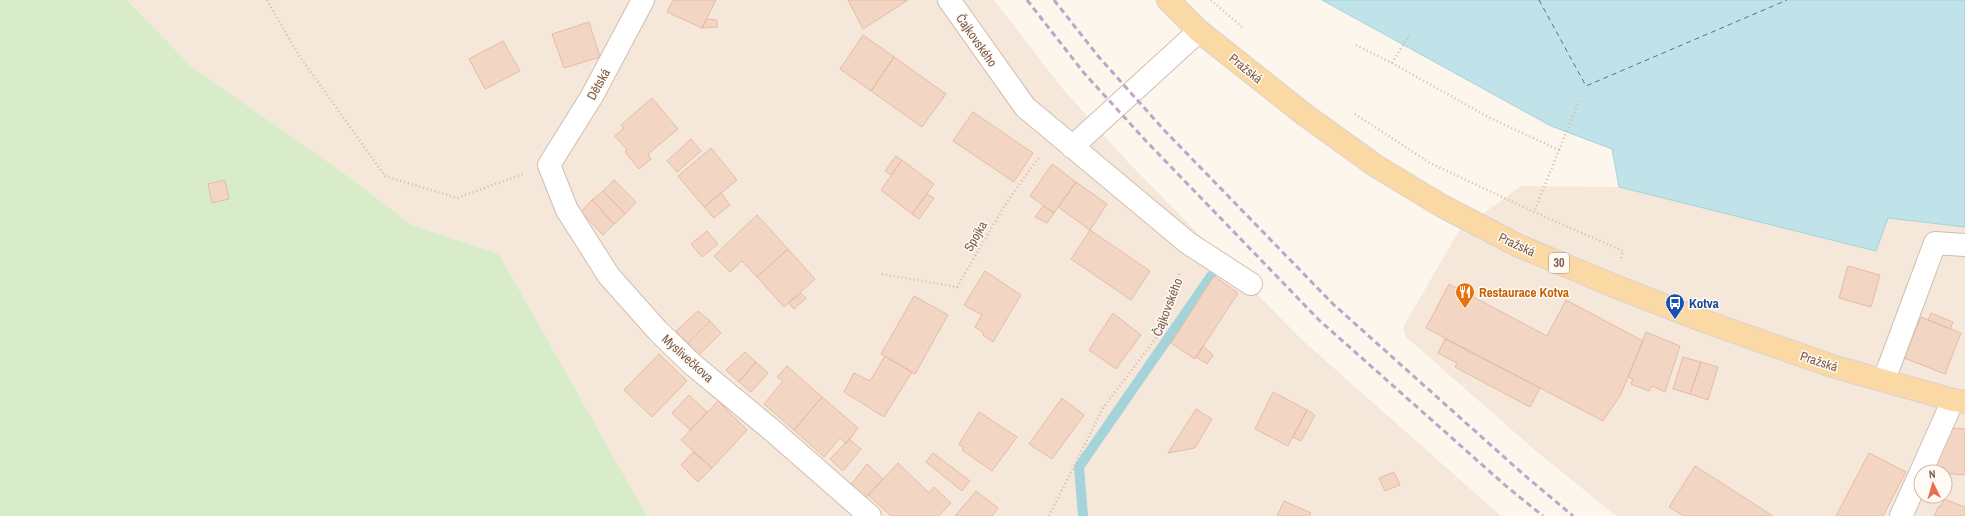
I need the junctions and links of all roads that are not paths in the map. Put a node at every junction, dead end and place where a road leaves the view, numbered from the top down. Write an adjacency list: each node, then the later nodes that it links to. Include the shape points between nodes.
1 (643, 0): 6 (street, Dětská, via 592,96)
2 (949, 0): 5 (street, Čajkovského, via 1025,107)
3 (1168, 0): 4 (main road, Pražská / 30)
4 (1199, 31): 5 (street); 9 (main road, Pražská / 30, via 1305,116 1376,166 1442,206 1512,242 1704,321 1832,366)
5 (1064, 141): 8 (street, Čajkovského, via 1188,243)
6 (549, 165): 13 (street, Myslivečkova, via 566,210 609,276 658,331 692,364)
7 (1965, 245): 9 (street, via 1935,243)
8 (1251, 284)
9 (1884, 380): 10 (main road, Pražská / 30)
10 (1959, 401): 11 (street)
11 (1925, 464)
12 (1913, 490): 14 (street)
13 (870, 516)
14 (1901, 516)

